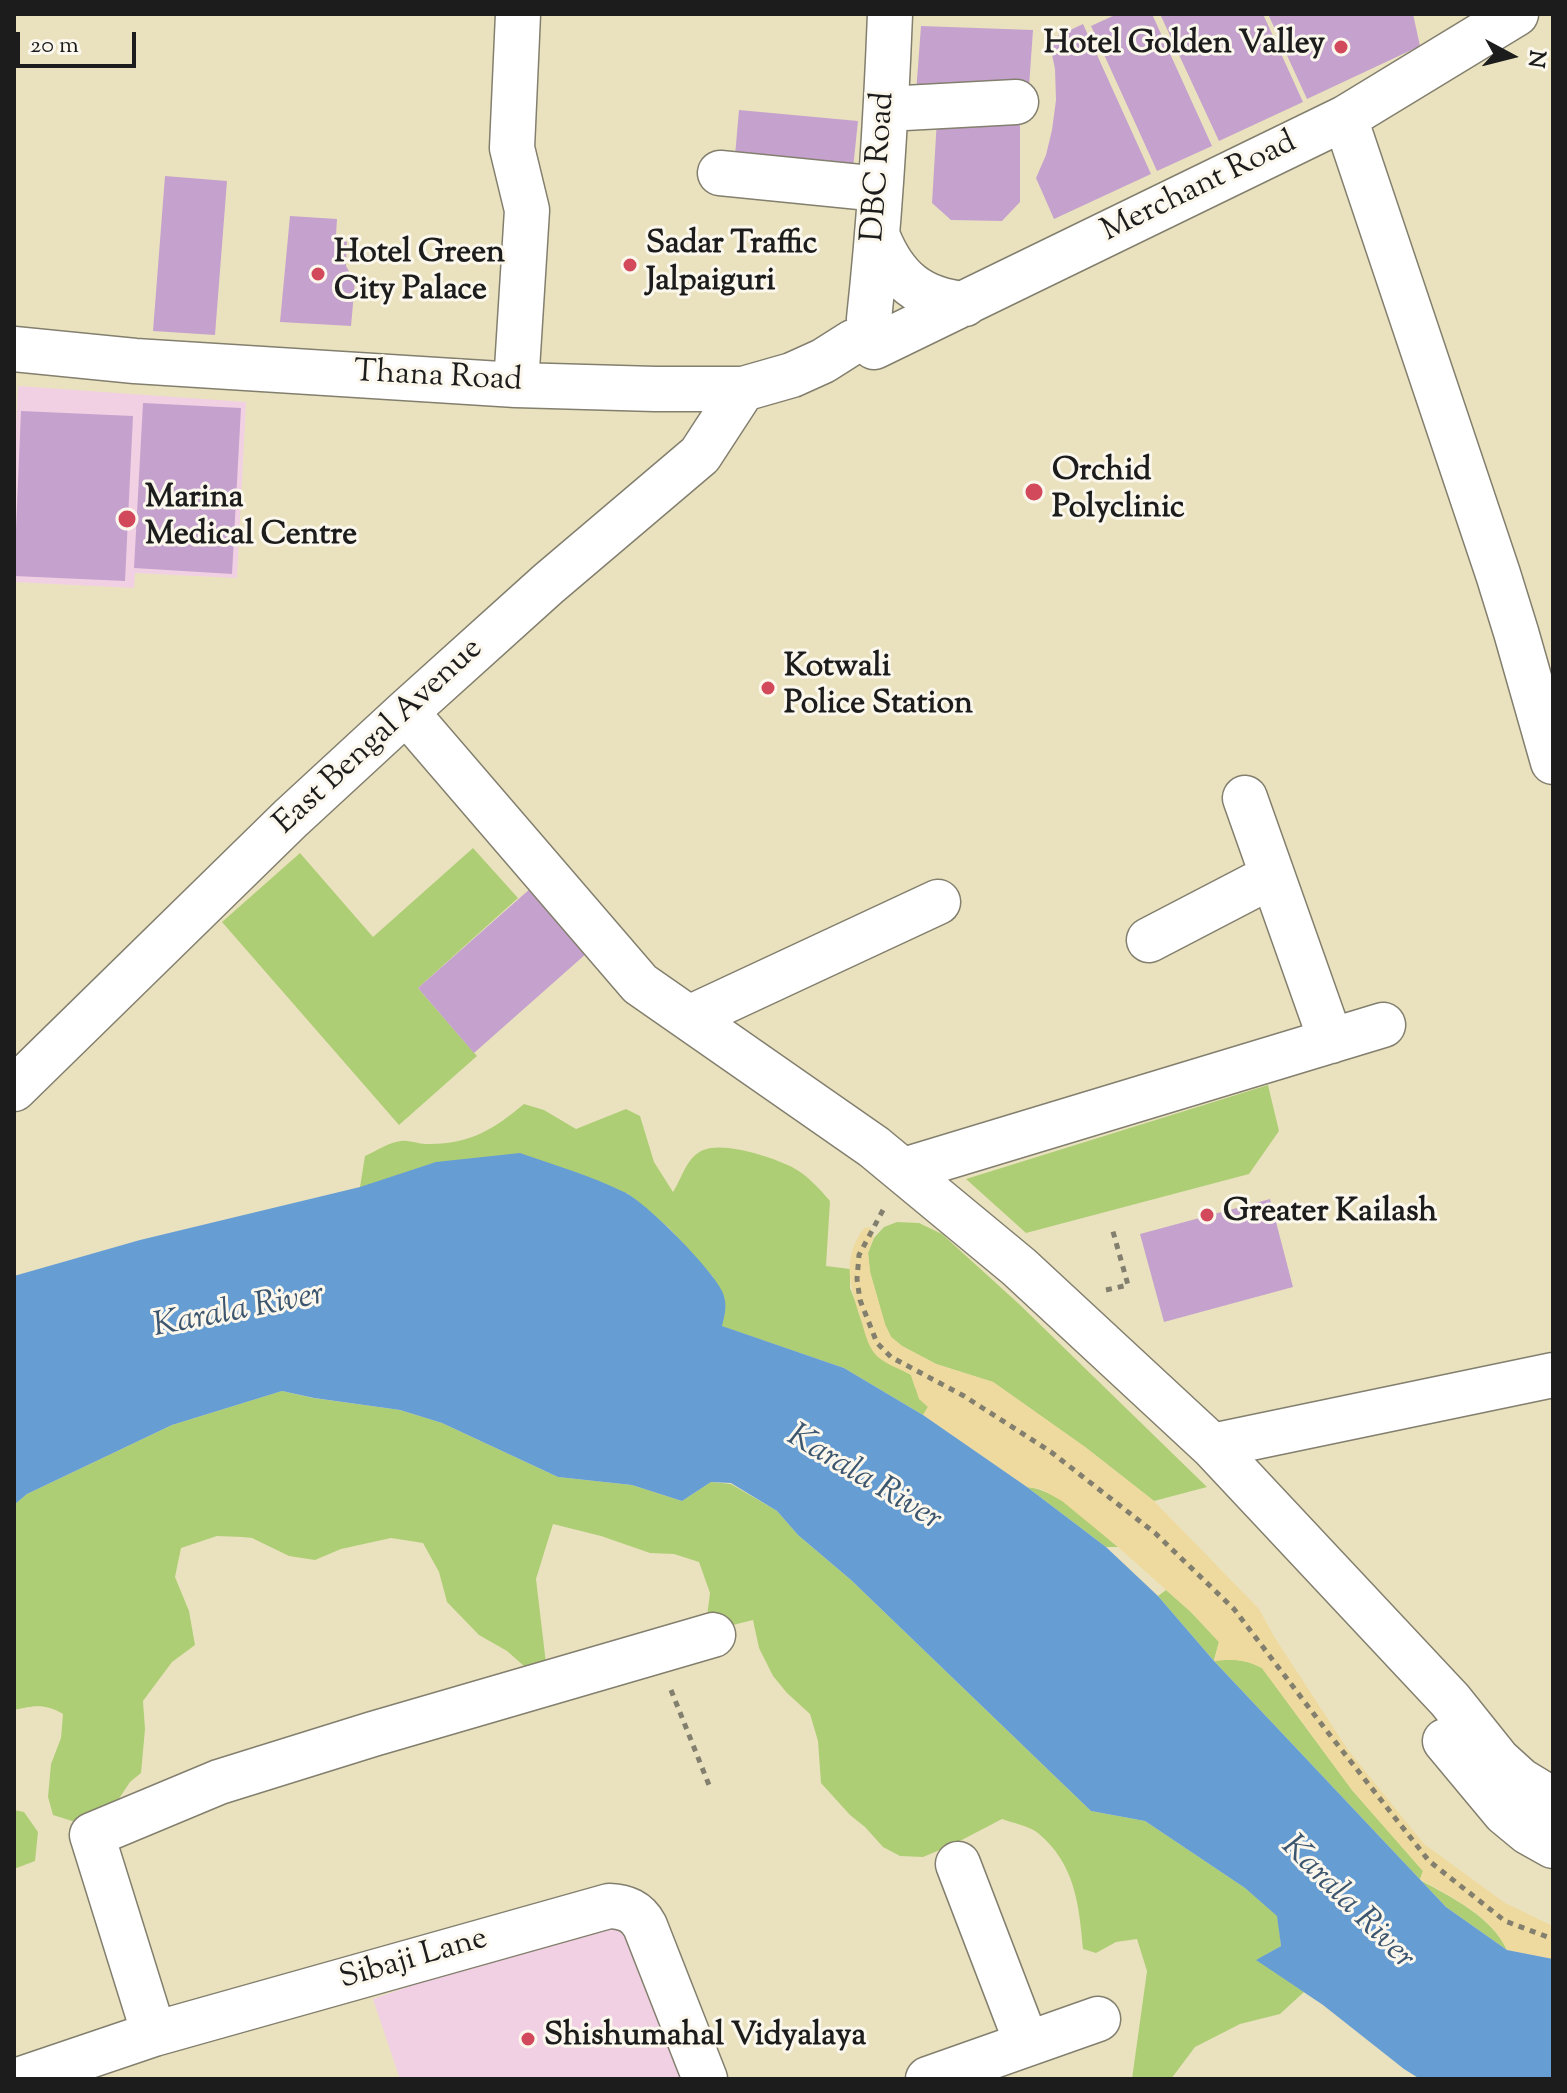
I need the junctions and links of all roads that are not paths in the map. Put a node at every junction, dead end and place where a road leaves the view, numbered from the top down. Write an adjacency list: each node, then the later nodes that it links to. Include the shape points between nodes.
1 (518, 14): 13 (street, via 512,148 527,210)
2 (890, 14): 5 (street, DBC Road)
3 (1516, 14): 6 (street, Merchant Road)
4 (1016, 102): 5 (street)
5 (886, 109): 8 (street, DBC Road)
6 (1345, 118): 10 (street, Merchant Road); 16 (street, via 1502,589)
7 (720, 173): 8 (street)
8 (880, 189): 9 (street, DBC Road)
9 (878, 237): 10 (street, via 886,256 913,287); 11 (street, DBC Road)
10 (965, 304): 11 (street, Merchant Road)
11 (866, 336): 14 (street, Thana Road, via 792,375)
12 (14, 349): 13 (street, Thana Road)
13 (516, 385): 14 (street, Thana Road)
14 (743, 389): 15 (street, East Bengal Avenue, via 700,455)
15 (406, 712): 21 (street, via 640,984); 24 (street, East Bengal Avenue)
16 (1553, 762)
17 (1245, 798): 18 (street)
18 (1272, 876): 20 (street); 23 (street)
19 (938, 902): 21 (street)
20 (1149, 940)
21 (689, 1018): 25 (street)
22 (1383, 1025): 23 (street)
23 (1331, 1041): 25 (street)
24 (14, 1089)
25 (904, 1170): 27 (street, via 1019,1267)
26 (1553, 1375): 27 (street)
27 (1212, 1446): 28 (street)
28 (1275, 1516): 30 (street, via 1450,1700 1498,1760); 31 (street, via 1354,1627 1485,1791 1528,1832)
29 (713, 1635): 34 (street, via 219,1782 92,1835)
30 (1553, 1800)
31 (1553, 1846)
32 (958, 1864): 35 (street)
33 (1098, 2019): 35 (street)
34 (154, 2034): 36 (street, Sibaji Lane); 37 (street, Sibaji Lane, via 609,1906 632,1911 645,1926)
35 (1027, 2044): 38 (street)
36 (33, 2077)
37 (705, 2079)
38 (928, 2079)

